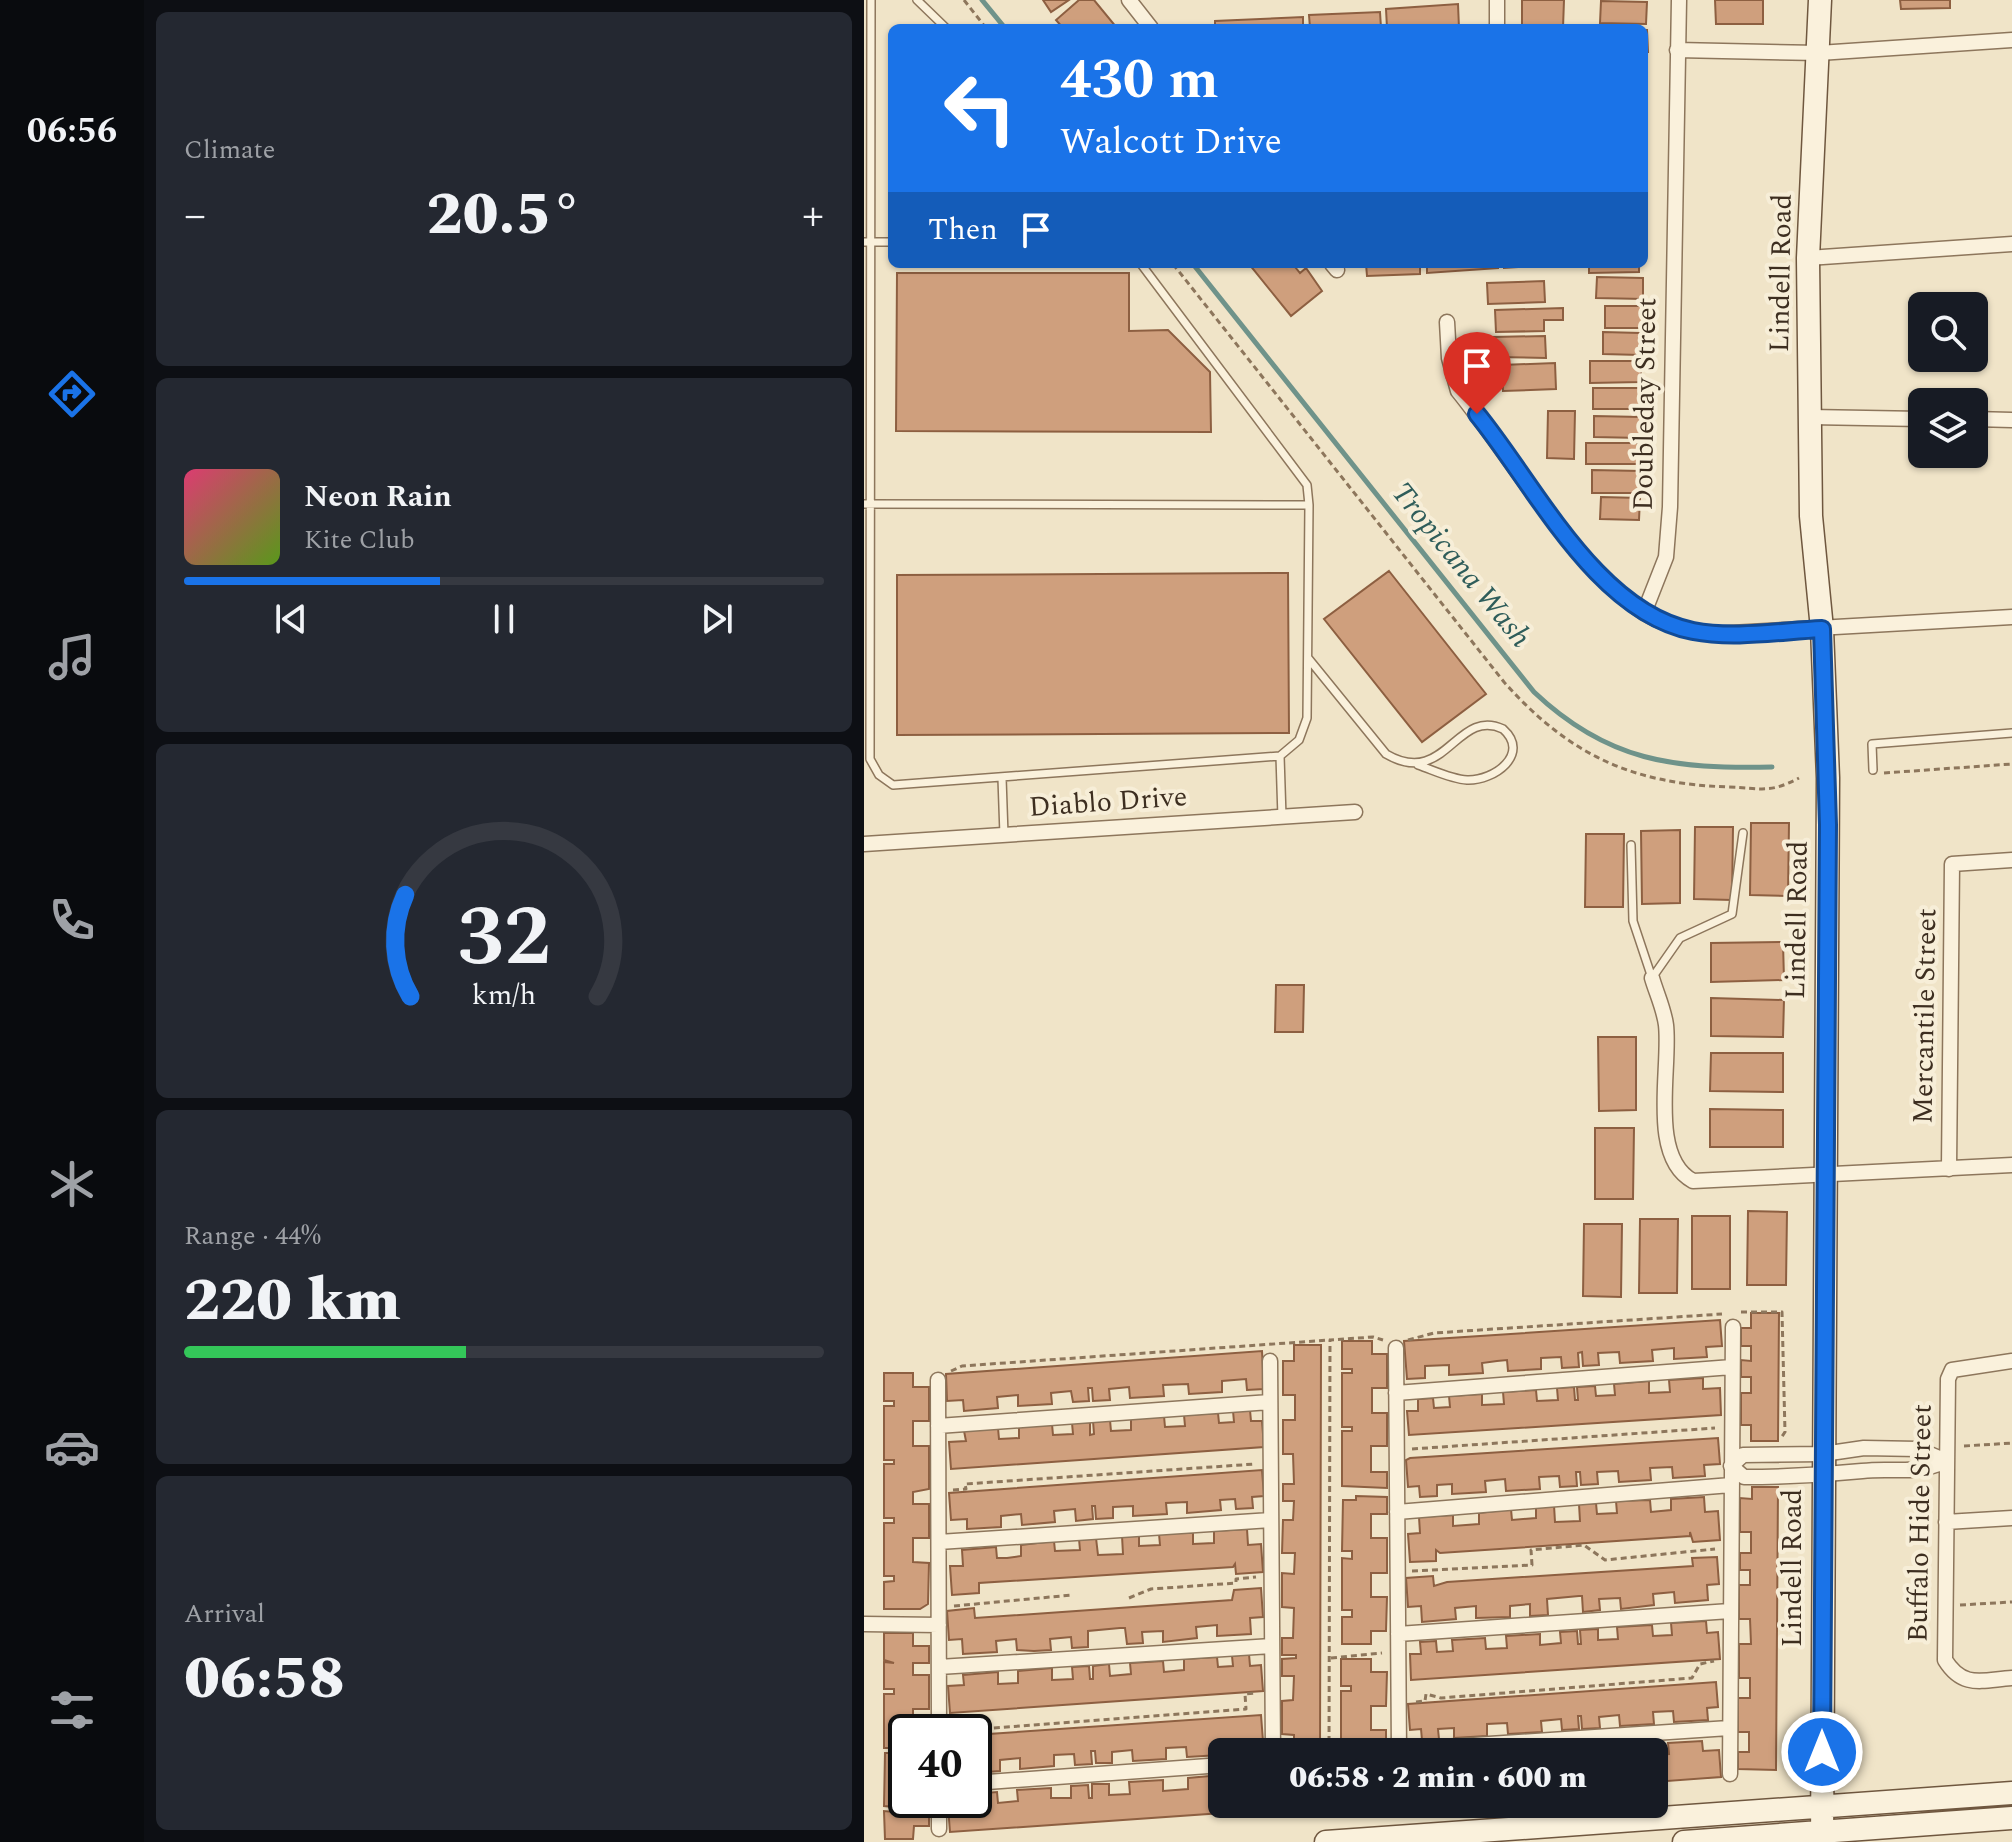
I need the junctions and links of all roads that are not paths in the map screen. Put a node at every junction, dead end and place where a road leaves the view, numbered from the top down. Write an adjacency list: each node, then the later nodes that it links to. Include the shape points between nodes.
1 (871, 0): 13 (lane)
2 (917, 0): 7 (lane)
3 (1129, 0): 8 (street)
4 (1497, 0): 9 (street)
5 (1679, 0): 11 (street, Doubleday Street)
6 (1820, 0): 12 (street, Lindell Road)
7 (942, 24)
8 (1148, 24)
9 (1497, 24)
10 (2012, 40): 12 (street)
11 (1677, 50): 12 (street); 24 (street, Doubleday Street, via 1670,507 1666,557)
12 (1819, 53): 15 (street, Lindell Road)
13 (868, 242): 22 (lane)
14 (2012, 244): 15 (street)
15 (1808, 258): 18 (street, Lindell Road)
16 (1144, 268): 23 (lane, via 1307,485)
17 (1447, 322): 24 (street, via 1458,391 1584,559)
18 (1810, 417): 19 (street); 26 (street, Lindell Road, via 1811,516)
19 (1908, 419)
20 (1988, 419): 21 (street)
21 (2012, 420)
22 (867, 504): 23 (lane); 32 (lane, via 870,759 893,785)
23 (1309, 505): 27 (lane)
24 (1644, 613): 26 (street, via 1713,634)
25 (2012, 617): 26 (street)
26 (1822, 629): 43 (street, Lindell Road, via 1828,778)
27 (1308, 658): 29 (lane, via 1307,718 1299,740); 30 (lane, via 1386,754)
28 (2012, 733): 31 (lane, via 1872,744)
29 (1280, 756): 32 (lane); 34 (lane)
30 (1418, 765): 30 (lane, via 1482,726 1503,729 1513,745 1503,769 1476,780)
31 (1872, 772)
32 (1002, 778): 36 (lane)
33 (1355, 812): 34 (street, Diablo Drive)
34 (1282, 817): 36 (street, Diablo Drive)
35 (1743, 833): 40 (lane, via 1732,914 1680,938)
36 (1004, 835): 37 (street, Diablo Drive)
37 (864, 844)
38 (1631, 845): 40 (lane, via 1633,921)
39 (2012, 860): 42 (street, Mercantile Street, via 1952,864)
40 (1652, 978): 43 (street, via 1666,1023 1666,1143 1679,1173 1693,1181)
41 (2012, 1165): 42 (street)
42 (1949, 1169): 43 (street)
43 (1825, 1176): 53 (street, Lindell Road)
44 (1733, 1327): 48 (street)
45 (1396, 1345): 50 (street)
46 (1270, 1361): 51 (street)
47 (2012, 1361): 54 (street, Buffalo Hide Street, via 1952,1370)
48 (1732, 1367): 50 (street); 55 (street)
49 (938, 1380): 52 (street)
50 (1396, 1393): 58 (street)
51 (1270, 1402): 52 (street); 60 (street)
52 (938, 1426): 62 (street)
53 (1823, 1454): 54 (street, via 1864,1448); 55 (street, via 1743,1455); 56 (street, Lindell Road)
54 (1946, 1454): 56 (street, via 1922,1472 1864,1470); 61 (street, Buffalo Hide Street)
55 (1731, 1466): 56 (street, via 1744,1477); 57 (street)
56 (1823, 1477): 79 (street, Lindell Road)
57 (1731, 1485): 58 (street); 63 (street)
58 (1397, 1512): 66 (street)
59 (2012, 1518): 61 (street)
60 (1271, 1520): 62 (street); 67 (street)
61 (1946, 1522): 69 (street, Buffalo Hide Street, via 1945,1660 1955,1676 1967,1681)
62 (939, 1542): 65 (street)
63 (1730, 1611): 66 (street); 71 (street)
64 (864, 1624): 65 (street)
65 (939, 1625): 68 (street)
66 (1398, 1634): 73 (street)
67 (1272, 1646): 68 (street); 72 (street)
68 (939, 1667): 70 (street)
69 (2012, 1678)
70 (939, 1714)
71 (1729, 1728): 74 (street); 76 (street)
72 (1273, 1738)
73 (1399, 1738)
74 (1586, 1738)
75 (1208, 1766): 77 (street)
76 (1730, 1774)
77 (992, 1782)
78 (2012, 1793): 79 (street)
79 (1822, 1807): 83 (street); 84 (street, Lindell Road)
80 (939, 1818): 82 (street)
81 (2012, 1818): 84 (street)
82 (939, 1829)
83 (1577, 1833): 85 (street)
84 (1822, 1837): 86 (street)
85 (1326, 1842)
86 (1684, 1842)

